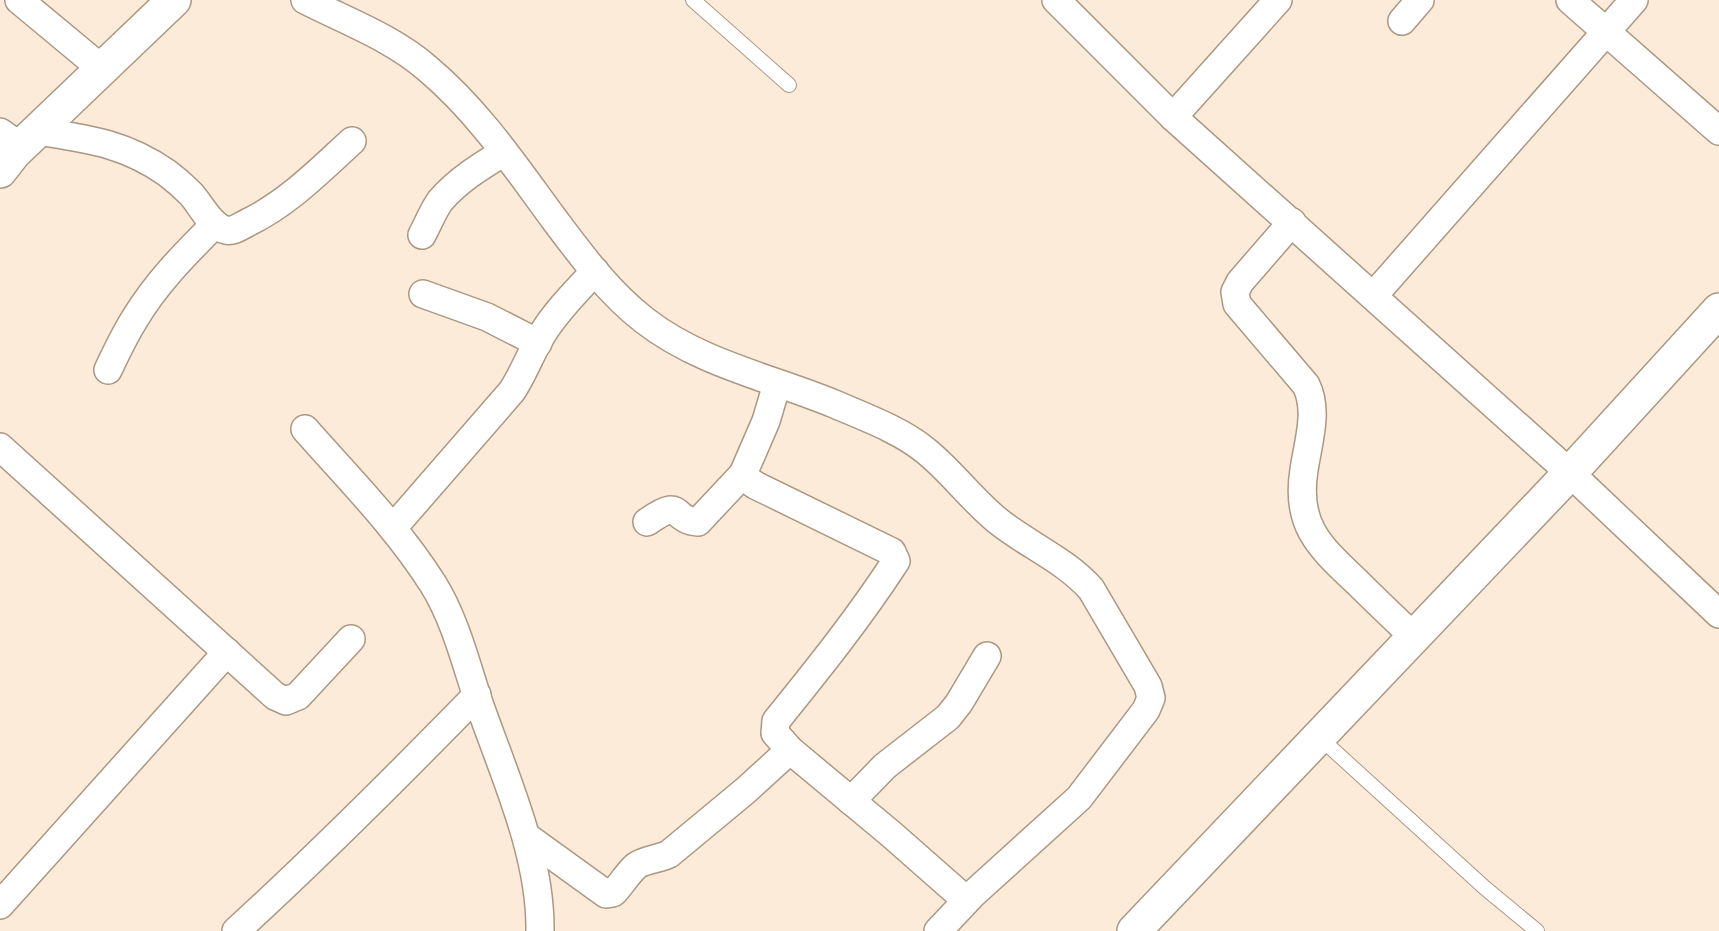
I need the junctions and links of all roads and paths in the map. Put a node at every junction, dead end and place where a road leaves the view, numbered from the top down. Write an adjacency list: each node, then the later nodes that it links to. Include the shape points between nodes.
1 (174, 0): 12 (main road)
2 (305, 0): 18 (street, via 386,40 427,68 468,107)
3 (693, 0): 13 (lane)
4 (1056, 0): 14 (street)
5 (1278, 0): 14 (street)
6 (1420, 0): 10 (street)
7 (1570, 0): 11 (street)
8 (1634, 0): 11 (street)
9 (24, 2): 12 (street)
10 (1402, 21)
11 (1606, 32): 15 (street); 25 (street)
12 (102, 69): 16 (main road)
13 (789, 85)
14 (1173, 117): 20 (street)
15 (1719, 131)
16 (19, 137): 19 (main road); 21 (street, via 95,140 135,153 169,174)
17 (352, 141): 21 (street, via 269,212 234,230)
18 (504, 152): 22 (street, via 455,185 439,202); 23 (street)
19 (0, 171)
20 (1292, 222): 25 (street); 37 (street, via 1240,282 1235,292 1237,304 1312,396 1302,486 1302,506 1311,531 1325,552)
21 (215, 224): 28 (street, via 154,290)
22 (422, 235)
23 (595, 271): 27 (street, via 552,320); 29 (street, via 645,321 688,348)
24 (423, 294): 27 (street, via 488,317)
25 (1374, 295): 32 (street)
26 (1719, 310): 32 (main road)
27 (538, 343): 35 (street, via 512,391)
28 (108, 370)
29 (777, 384): 33 (street); 46 (street, via 831,403 914,441 929,453 999,522 1081,578 1148,686 1151,698 1146,711 1079,798)
30 (305, 429): 35 (street)
31 (1, 451): 39 (street)
32 (1570, 472): 36 (street); 37 (main road)
33 (743, 474): 34 (street, via 698,522 672,509); 43 (street, via 755,485 892,552 896,558 867,606 776,721 775,733)
34 (647, 522)
35 (393, 528): 41 (street, via 434,586 451,620)
36 (1719, 614)
37 (1414, 637): 42 (main road)
38 (351, 639): 39 (street, via 298,696 286,701 275,696)
39 (227, 652): 47 (street)
40 (987, 656): 44 (street, via 948,717 885,766)
41 (477, 695): 45 (street); 48 (street, via 363,812)
42 (1319, 736): 51 (main road); 52 (lane)
43 (790, 750): 44 (street); 45 (street, via 669,854 637,866 613,893 606,894)
44 (851, 801): 46 (street)
45 (527, 837): 49 (street, via 540,903)
46 (966, 900): 50 (street)
47 (0, 905)
48 (236, 931)
49 (540, 931)
50 (938, 931)
51 (1134, 931)
52 (1537, 931)

